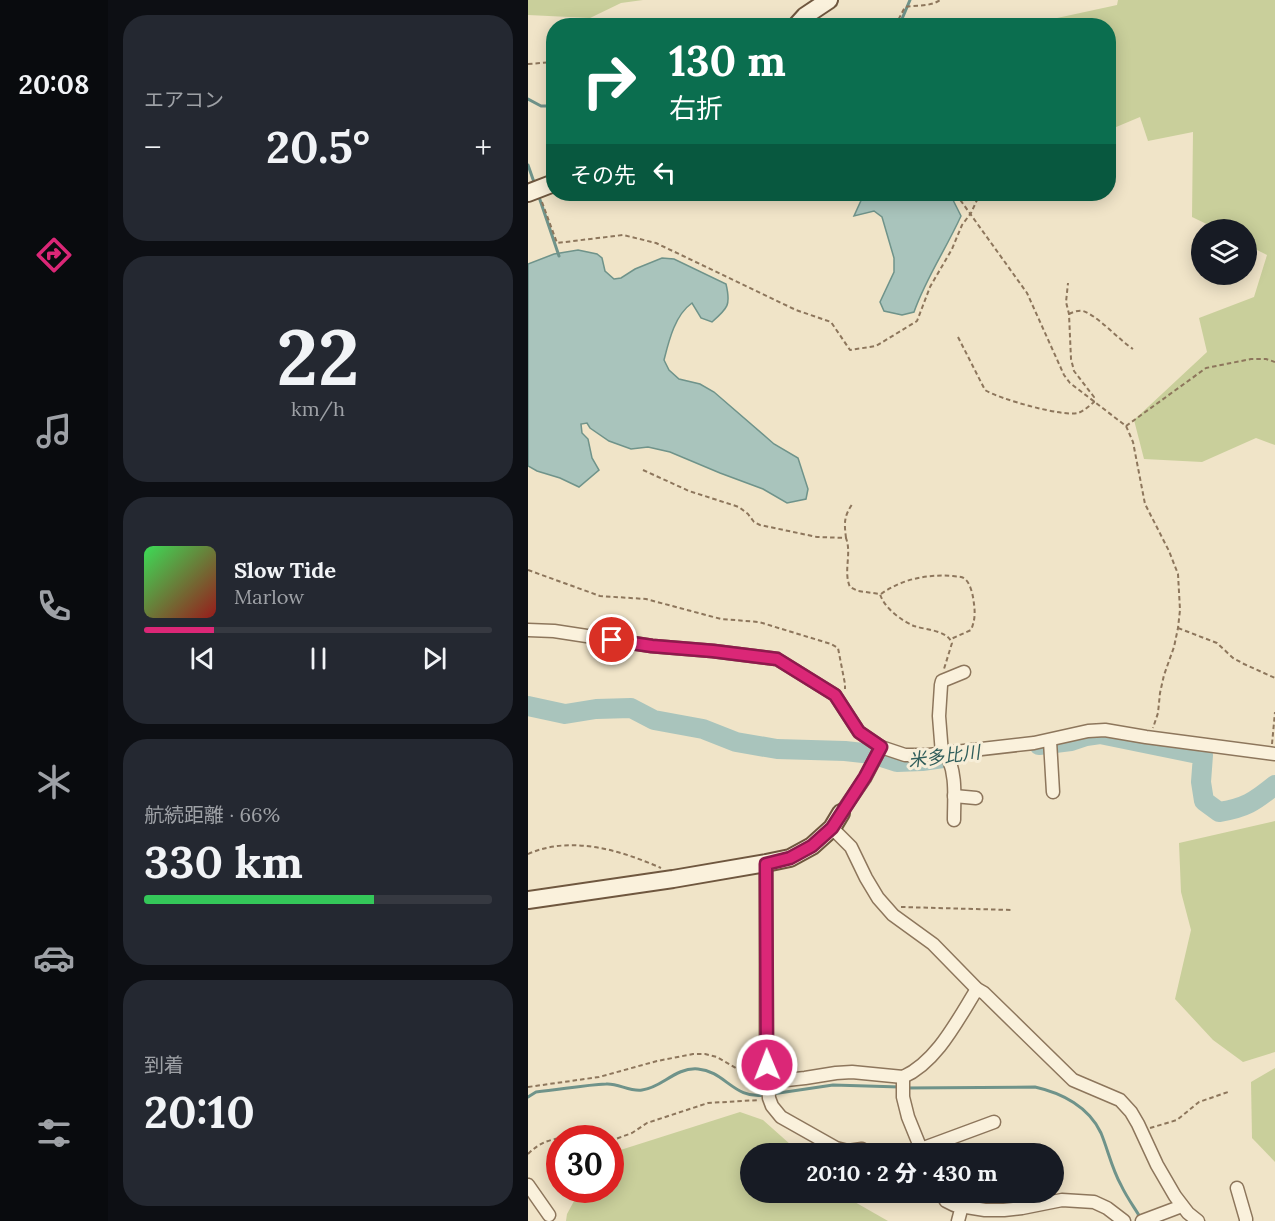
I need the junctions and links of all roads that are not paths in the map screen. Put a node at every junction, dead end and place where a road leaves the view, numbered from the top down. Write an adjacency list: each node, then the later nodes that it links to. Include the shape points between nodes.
1 (829, 0): 2 (street)
2 (803, 18)
3 (528, 630): 6 (street, via 777,659 835,695 859,732)
4 (964, 672): 7 (street, via 942,681 939,716)
5 (1050, 741): 7 (street); 8 (street, via 1105,730); 9 (street)
6 (881, 747): 7 (street, via 905,755); 12 (street)
7 (944, 753): 10 (street, via 951,764)
8 (1273, 753)
9 (1053, 792)
10 (954, 796): 11 (street); 13 (street)
11 (976, 798)
12 (841, 813): 14 (street)
13 (954, 820)
14 (832, 828): 15 (street, via 805,850); 17 (street, via 851,847 878,898 893,915 933,944)
15 (766, 864): 16 (street); 19 (street)
16 (528, 900)
17 (977, 989): 18 (street, via 940,1047 923,1065); 28 (street, via 1073,1080 1120,1100 1131,1112)
18 (903, 1077): 19 (street, via 852,1072); 22 (street, via 903,1097)
19 (768, 1082): 21 (street, via 771,1106 781,1117)
20 (994, 1122): 23 (street)
21 (827, 1143)
22 (919, 1143)
23 (942, 1143)
24 (528, 1185): 29 (street)
25 (1237, 1188): 34 (street)
26 (950, 1203): 27 (street)
27 (962, 1206): 30 (street); 31 (street, via 1004,1210 1062,1200 1094,1202)
28 (1182, 1206): 32 (street); 33 (street)
29 (549, 1215)
30 (958, 1221)
31 (1124, 1221)
32 (1142, 1221)
33 (1198, 1221)
34 (1246, 1221)

